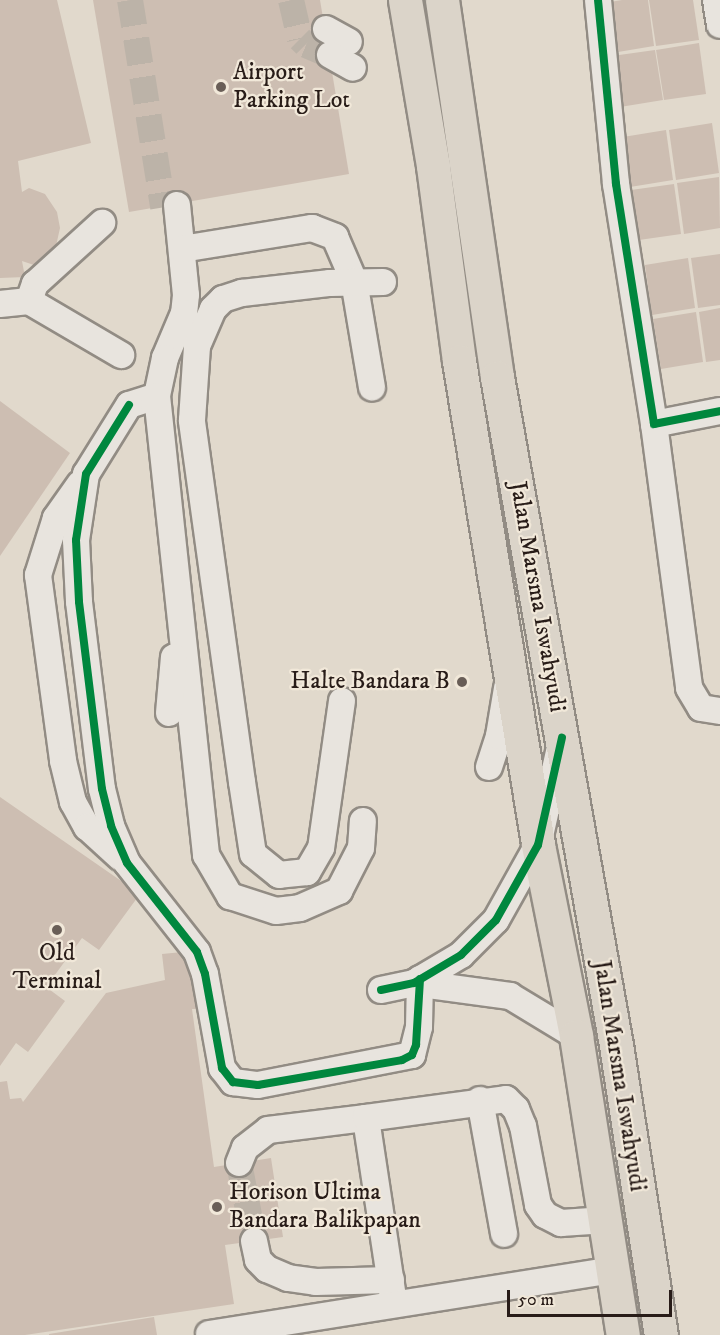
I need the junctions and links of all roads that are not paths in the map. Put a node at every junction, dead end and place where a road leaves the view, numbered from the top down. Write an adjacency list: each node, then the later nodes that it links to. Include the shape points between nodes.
1 (405, 0): 20 (highway, Jalan Marsma Iswahyudi)
2 (442, 0): 24 (highway, Jalan Marsma Iswahyudi, via 497,377)
3 (598, 0): 17 (street, via 616,184)
4 (326, 29): 5 (street)
5 (353, 68)
6 (102, 223): 11 (street, via 35,284)
7 (182, 249): 8 (street, via 312,228 335,237); 10 (street); 10 (street, via 170,206)
8 (354, 281): 9 (street); 14 (street); 21 (street, via 242,293 223,300 206,321 195,356 192,420 251,844 253,854 279,875 307,872 321,848)
9 (383, 282)
10 (186, 295): 15 (street, via 184,313 165,358)
11 (29, 301): 12 (street); 13 (street)
12 (0, 304)
13 (121, 355)
14 (372, 387)
15 (156, 396): 18 (street, via 129,405); 19 (street)
16 (720, 411): 17 (street)
17 (654, 424): 22 (street, via 689,688 701,708)
18 (86, 474): 28 (street, via 75,540 79,602 102,789 111,826); 28 (street, via 56,518 38,575 63,761 73,802 87,827)
19 (179, 600): 23 (street); 26 (street, via 207,855 230,896 276,911 321,901 339,891 361,848)
20 (510, 671): 25 (street, via 499,736); 27 (highway, Jalan Marsma Iswahyudi)
21 (342, 701)
22 (720, 711)
23 (169, 712)
24 (562, 738): 27 (street); 42 (highway, Jalan Marsma Iswahyudi)
25 (489, 766)
26 (363, 821)
27 (538, 845): 29 (street, via 496,920 461,955); 31 (highway, Jalan Marsma Iswahyudi)
28 (127, 863): 29 (street, via 197,952 205,974 222,1068 233,1082 258,1085 412,1055 417,1045)
29 (418, 983): 30 (street); 31 (street, via 510,996)
30 (381, 990)
31 (576, 1036): 35 (highway, Jalan Marsma Iswahyudi)
32 (480, 1100): 33 (street); 35 (street, via 506,1099 516,1109 538,1205 545,1215 561,1223); 36 (street)
33 (366, 1118): 34 (street, via 268,1130 245,1148); 39 (street)
34 (239, 1163)
35 (606, 1220): 38 (highway, Jalan Marsma Iswahyudi)
36 (504, 1234)
37 (254, 1241): 39 (street, via 263,1264 288,1278)
38 (613, 1270): 39 (street); 41 (highway, Jalan Marsma Iswahyudi)
39 (393, 1292): 40 (street)
40 (209, 1334)
41 (623, 1335)
42 (661, 1335)

